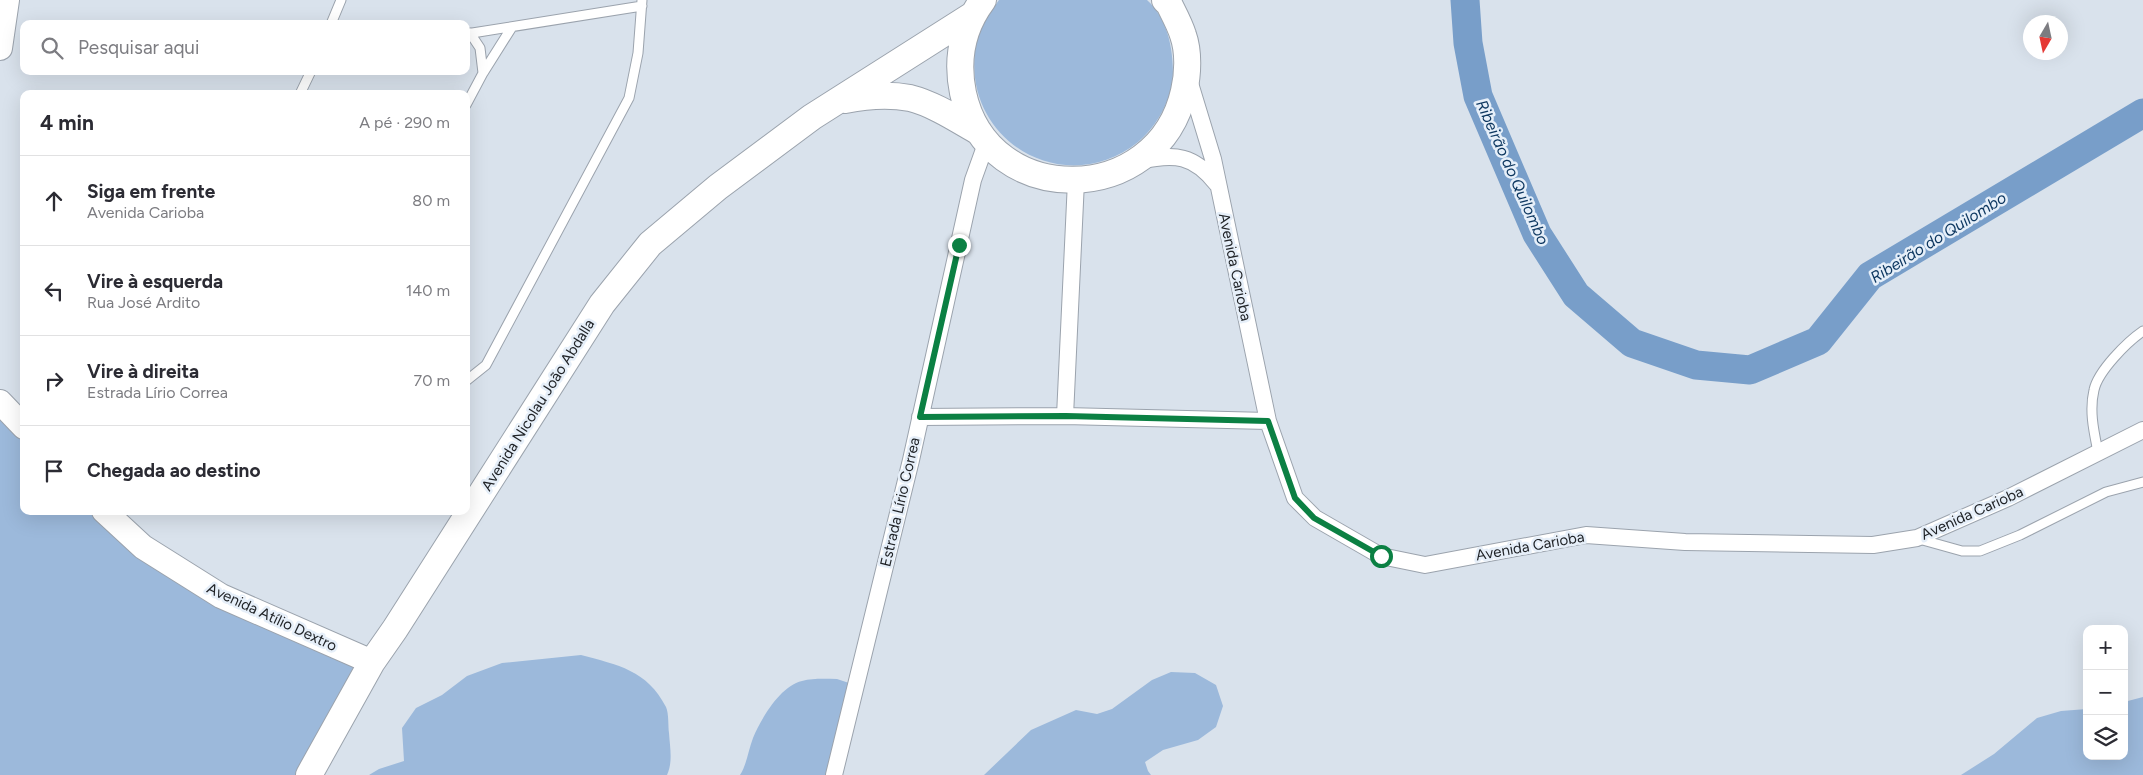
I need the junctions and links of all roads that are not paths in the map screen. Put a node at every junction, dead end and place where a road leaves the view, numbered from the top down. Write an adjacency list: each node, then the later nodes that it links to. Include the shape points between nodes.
1 (7, 0): 12 (street)
2 (341, 0): 7 (lane)
3 (1165, 0): 11 (main road)
4 (1189, 0): 11 (main road)
5 (642, 3): 8 (lane); 24 (lane, via 638,54 629,98 486,365)
6 (977, 8): 18 (main road, Avenida Nicolau João Abdalla); 19 (main road, via 961,44 959,75 966,105)
7 (334, 20)
8 (512, 28): 9 (lane); 13 (lane)
9 (470, 34)
10 (470, 36): 13 (lane, via 480,48)
11 (1184, 36): 15 (main road)
12 (0, 48)
13 (483, 73): 17 (lane)
14 (309, 75): 16 (lane)
15 (1188, 76): 20 (main road, via 1180,108 1164,138); 22 (street, Avenida Carioba, via 1211,152)
16 (302, 90)
17 (470, 97)
18 (841, 100): 19 (main road, Avenida Nicolau João Abdalla, via 868,96 910,98 940,110); 33 (main road, Avenida Nicolau João Abdalla, via 718,187 650,244 602,304)
19 (983, 137): 21 (main road, via 1005,159 1027,171 1051,179); 27 (street, Estrada Lírio Correa)
20 (1139, 160): 21 (main road, via 1109,176); 22 (street, via 1168,157 1195,162)
21 (1076, 181): 26 (street)
22 (1217, 184): 28 (street, Avenida Carioba)
23 (2143, 331): 31 (lane, via 2114,359 2094,389 2092,416)
24 (470, 377)
25 (0, 402): 29 (street)
26 (1066, 416): 27 (street); 28 (street)
27 (920, 417): 39 (street, Estrada Lírio Correa)
28 (1268, 421): 36 (street, Avenida Carioba, via 1295,498 1314,518 1381,556 1424,565 1586,535 1685,542 1873,545)
29 (20, 423)
30 (2143, 430): 31 (street, Avenida Carioba)
31 (2098, 452): 36 (street, Avenida Carioba, via 2008,498)
32 (2143, 482): 36 (lane, via 2106,492 1980,551 1962,551)
33 (470, 511)
34 (108, 515): 37 (street, Avenida Atílio Dextro, via 143,547 221,596)
35 (468, 515): 37 (main road, Avenida Nicolau João Abdalla)
36 (1916, 538)
37 (372, 662): 38 (main road, Avenida Nicolau João Abdalla)
38 (308, 775)
39 (834, 775)

